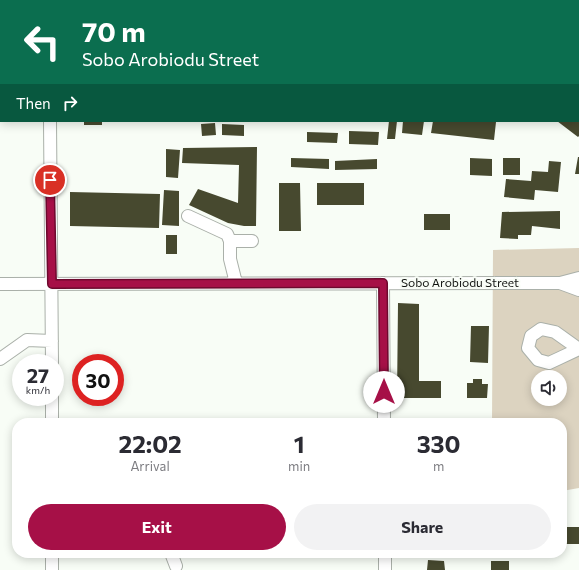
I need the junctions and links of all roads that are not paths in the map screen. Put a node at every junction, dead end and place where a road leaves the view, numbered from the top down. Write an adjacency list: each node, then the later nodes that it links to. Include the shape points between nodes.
1 (50, 122): 10 (street)
2 (188, 216): 3 (street, via 227,234)
3 (230, 241): 4 (street); 6 (street, via 230,259)
4 (252, 241)
5 (579, 278): 8 (street, Sobo Arobiodu Street)
6 (236, 283): 7 (street, Sobo Arobiodu Street); 10 (street, Sobo Arobiodu Street)
7 (383, 283): 8 (street, Sobo Arobiodu Street); 17 (street)
8 (560, 283): 11 (street, Sobo Arobiodu Street)
9 (0, 284): 10 (street, Sobo Arobiodu Street)
10 (52, 284): 12 (street)
11 (579, 290)
12 (52, 341): 13 (street); 14 (street, via 27,340)
13 (52, 354)
14 (0, 359)
15 (52, 406): 16 (street)
16 (52, 418)
17 (384, 418)
18 (52, 558): 22 (street)
19 (173, 558): 21 (street)
20 (385, 558): 23 (street)
21 (176, 566)
22 (52, 570)
23 (385, 570)

